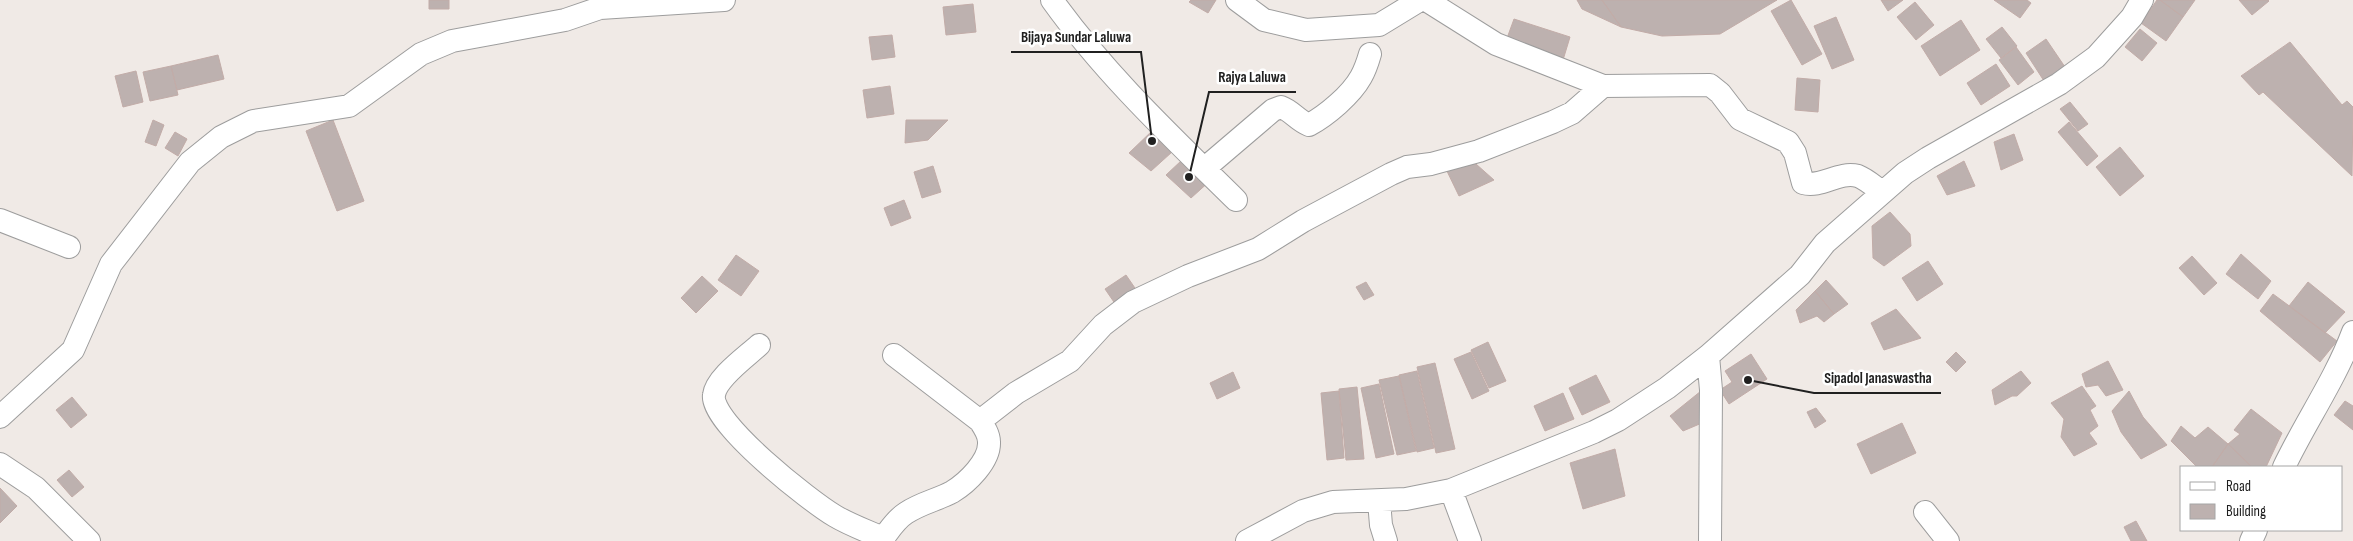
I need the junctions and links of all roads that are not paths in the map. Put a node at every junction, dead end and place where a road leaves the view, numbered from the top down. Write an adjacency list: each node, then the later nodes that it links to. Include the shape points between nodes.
1 (724, 0): 18 (street, via 600,8 565,20 452,41 421,54 349,106 253,121 221,137 190,162 111,264 73,350)
2 (1052, 0): 9 (street, via 1103,65)
3 (1237, 0): 4 (street, via 1264,20 1306,30 1379,25)
4 (1420, 0)
5 (1426, 0): 8 (street, via 1496,44)
6 (2142, 0): 10 (street, via 2115,37 2078,71 1928,158)
7 (1370, 54): 9 (street, via 1356,84 1317,121 1309,125 1300,122 1281,106)
8 (1603, 86): 10 (street, via 1710,85 1740,119 1788,142 1795,153 1803,183 1811,185 1841,175 1859,176); 19 (street, via 1572,113 1553,122 1479,151 1407,167 1258,248 1133,302 1103,326 1070,361 1016,393)
9 (1205, 168): 11 (street)
10 (1882, 192): 17 (street, via 1825,243 1800,275)
11 (1236, 200)
12 (0, 220): 13 (street)
13 (69, 247)
14 (2353, 332): 21 (street, via 2331,382)
15 (759, 345): 25 (street, via 717,384 713,396 716,410 744,442 811,501)
16 (894, 355): 19 (street)
17 (1708, 356): 22 (street, via 1618,420); 30 (street, via 1711,390)
18 (0, 417)
19 (980, 421): 25 (street, via 990,443 983,462 952,492 904,514)
20 (0, 464): 26 (street, via 36,488)
21 (2285, 466)
22 (1451, 490): 23 (street); 29 (street)
23 (1379, 501): 27 (street, via 1333,502 1303,511); 28 (street)
24 (1925, 512): 31 (street)
25 (882, 540)
26 (89, 541)
27 (1247, 541)
28 (1386, 541)
29 (1470, 541)
30 (1710, 541)
31 (1948, 541)

